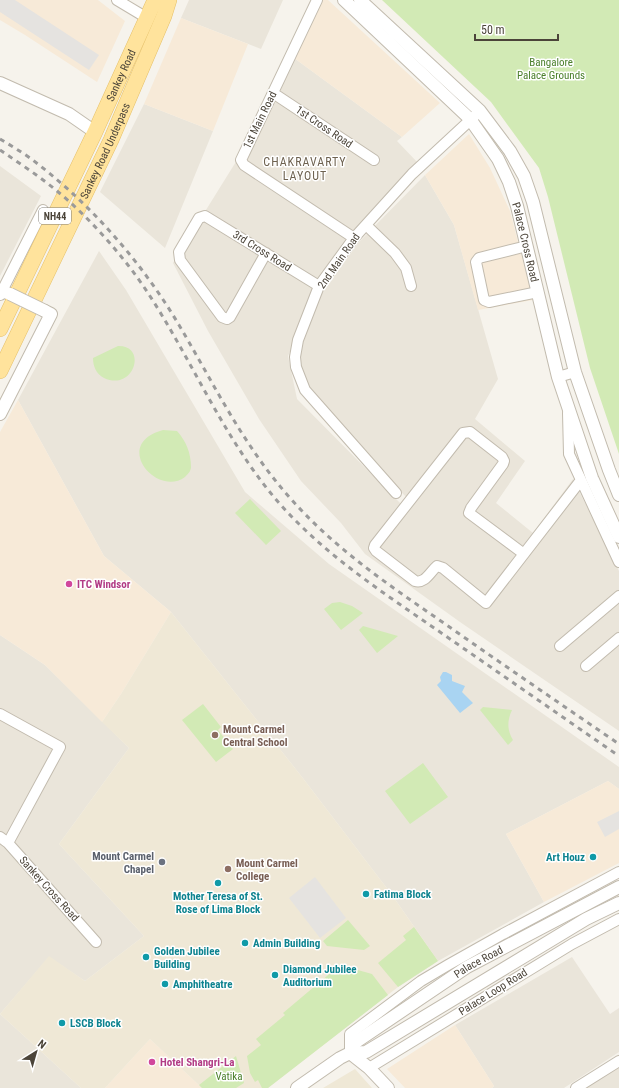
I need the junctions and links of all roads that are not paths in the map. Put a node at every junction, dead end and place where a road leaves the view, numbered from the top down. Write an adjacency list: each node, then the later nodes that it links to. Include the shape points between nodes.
1 (117, 0): 10 (street)
2 (144, 0): 10 (main road)
3 (155, 0): 10 (main road, NH44)
4 (169, 0): 9 (main road, NH44)
5 (179, 0): 9 (main road)
6 (317, 0): 12 (street, 1st Main Road)
7 (344, 0): 15 (street, Palace Cross Road)
8 (360, 0): 14 (street, Palace Cross Road)
9 (164, 16): 13 (main road, Sankey Road / NH44)
10 (147, 18): 16 (main road, Sankey Road / NH44)
11 (0, 83): 16 (street, via 69,114)
12 (273, 93): 17 (street, 1st Cross Road); 20 (street, 1st Main Road, via 242,158 242,163)
13 (130, 97): 28 (main road, Sankey Road Underpass / NH44)
14 (480, 111): 15 (street, 2nd Main Road); 29 (street, Palace Cross Road, via 510,151 524,176)
15 (470, 119): 19 (street, 2nd Main Road, via 412,174); 21 (street, Palace Cross Road, via 498,159 509,182)
16 (96, 132): 27 (main road, Sankey Road Underpass / NH44)
17 (374, 160)
18 (42, 210): 26 (street)
19 (366, 225): 20 (street, 2nd Main Road); 24 (street, via 396,253 406,268)
20 (354, 238): 23 (street, 2nd Main Road)
21 (527, 246): 25 (street, Palace Cross Road); 25 (street, via 477,260 484,300 488,302)
22 (266, 253): 22 (street, 3rd Cross Road, via 205,216 199,218 179,256 222,317 228,319); 23 (street, 3rd Cross Road)
23 (319, 286): 34 (street, 2nd Main Road, via 298,340 295,357 300,378 305,390)
24 (411, 286)
25 (538, 292): 30 (street, Palace Cross Road)
26 (4, 293): 32 (street, bridge, via 51,314)
27 (0, 329)
28 (0, 371)
29 (575, 372): 30 (street); 35 (street, Palace Cross Road)
30 (558, 377): 31 (street, Palace Cross Road)
31 (568, 407): 33 (street, via 569,454); 36 (street, Palace Cross Road, via 592,478)
32 (0, 414)
33 (581, 480): 37 (street); 38 (street)
34 (396, 493)
35 (619, 495)
36 (619, 537)
37 (524, 554): 37 (street, via 486,603 440,566 434,568 420,582 415,581 374,548 463,433 470,432 504,461 469,512)
38 (619, 562)
39 (619, 596): 41 (street)
40 (619, 638): 42 (street)
41 (560, 646)
42 (586, 666)
43 (0, 714): 44 (street, via 60,747)
44 (4, 840): 49 (street, Sankey Cross Road)
45 (619, 872): 50 (street, via 421,981 350,1034)
46 (619, 887): 50 (street, Palace Road, via 467,967 356,1042)
47 (619, 903): 50 (street, Palace Road, via 586,919 366,1052)
48 (619, 919): 52 (street, Palace Loop Road, via 572,944)
49 (96, 942)
50 (350, 1054): 52 (street); 53 (street, Palace Road, via 340,1058)
51 (619, 1061): 55 (street)
52 (369, 1068): 54 (street)
53 (297, 1088)
54 (388, 1088)
55 (576, 1088)

